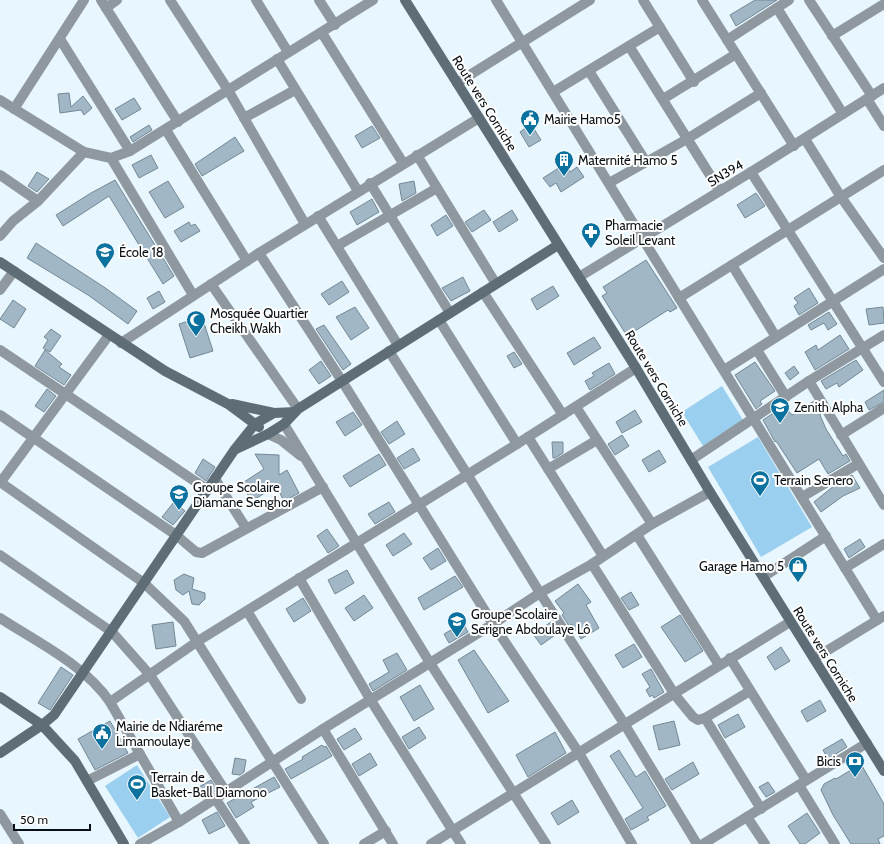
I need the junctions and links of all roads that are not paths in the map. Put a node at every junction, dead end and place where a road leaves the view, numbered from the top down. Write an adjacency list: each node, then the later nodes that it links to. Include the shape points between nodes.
1 (84, 0): 21 (street)
2 (117, 0): 14 (street)
3 (170, 0): 32 (street)
4 (256, 0): 25 (street)
5 (319, 0): 17 (street)
6 (373, 0): 17 (street)
7 (405, 0): 30 (street, Route vers Corniche)
8 (496, 0): 23 (street)
9 (590, 0): 23 (street)
10 (643, 0): 18 (street)
11 (702, 0): 22 (street)
12 (789, 0): 15 (street)
13 (809, 0): 20 (street)
14 (104, 4): 43 (street)
15 (777, 8): 22 (street); 40 (street)
16 (883, 8): 20 (street)
17 (335, 25): 19 (street)
18 (660, 27): 24 (street); 29 (street)
19 (322, 32): 25 (street); 54 (street)
20 (832, 36): 36 (street)
21 (60, 39): 39 (street); 49 (street)
22 (727, 40): 26 (street)
23 (522, 42): 30 (street); 34 (street)
24 (629, 46): 28 (street); 37 (street)
25 (288, 52): 27 (street)
26 (736, 54): 29 (street); 35 (street)
27 (277, 59): 32 (street); 33 (street)
28 (589, 72): 34 (street); 53 (street)
29 (694, 82): 37 (street)
30 (457, 84): 42 (street, Route vers Corniche)
31 (884, 88): 36 (street, SN394)
32 (228, 90): 41 (street); 43 (street)
33 (295, 90): 41 (street); 61 (street)
34 (553, 92): 59 (street)
35 (761, 93): 46 (street); 48 (street)
36 (869, 98): 40 (street, SN394); 44 (street)
37 (663, 99): 46 (street)
38 (0, 100): 39 (street)
39 (14, 109): 50 (street)
40 (843, 114): 47 (street, SN394)
41 (244, 118): 67 (street)
42 (479, 118): 51 (street); 71 (street, Route vers Corniche)
43 (178, 122): 45 (street)
44 (884, 126)
45 (166, 130): 49 (street); 75 (street)
46 (687, 138): 53 (street); 62 (street)
47 (805, 139): 48 (street, SN394); 63 (street)
48 (794, 146): 56 (street, SN394)
49 (130, 151): 52 (street)
50 (84, 152): 52 (street); 64 (street)
51 (417, 155): 54 (street); 60 (street)
52 (110, 158): 85 (street)
53 (646, 162): 59 (street)
54 (403, 163): 58 (street)
55 (884, 170): 63 (street)
56 (751, 172): 62 (street, SN394); 68 (street)
57 (0, 175): 64 (street)
58 (370, 183): 61 (street); 65 (street)
59 (609, 183): 70 (street)
60 (437, 188): 65 (street); 82 (street)
61 (358, 191): 66 (street)
62 (720, 191): 70 (street, SN394)
63 (841, 197): 68 (street); 74 (street)
64 (38, 200): 69 (street)
65 (390, 214): 72 (street); 88 (street)
66 (318, 216): 67 (street); 72 (street)
67 (305, 224): 73 (street)
68 (788, 231): 77 (street); 87 (street)
69 (0, 236)
70 (643, 238): 80 (street, SN394); 86 (street)
71 (558, 245): 80 (street, Route vers Corniche); 82 (street)
72 (337, 246): 94 (street)
73 (259, 253): 75 (street); 101 (street)
74 (884, 258)
75 (247, 261): 81 (street)
76 (0, 262): 79 (street)
77 (732, 265): 86 (street); 92 (street)
78 (884, 270): 87 (street)
79 (14, 271): 83 (street); 90 (street)
80 (579, 276): 99 (street, Route vers Corniche)
81 (211, 284): 85 (street); 109 (street)
82 (496, 284): 84 (street)
83 (0, 290)
84 (483, 292): 88 (street); 112 (street)
85 (193, 295): 93 (street)
86 (679, 298): 100 (street)
87 (833, 301): 92 (street); 95 (street)
88 (450, 313): 89 (street)
89 (439, 320): 94 (street); 121 (street)
90 (109, 335): 93 (street); 104 (street)
91 (884, 335): 95 (street)
92 (776, 337): 97 (street)
93 (121, 343): 106 (street, via 179,379)
94 (398, 345): 98 (street)
95 (862, 348): 102 (street); 103 (street)
96 (0, 350): 104 (street)
97 (757, 350): 100 (street); 105 (street)
98 (389, 351): 101 (street); 127 (street)
99 (636, 368): 107 (street); 124 (street, Route vers Corniche)
100 (724, 370): 113 (street)
101 (342, 381): 109 (street); 134 (street)
102 (809, 381): 105 (street); 117 (street)
103 (884, 382)
104 (65, 393): 119 (street); 131 (street)
105 (786, 397): 113 (street)
106 (228, 404): 110 (street); 114 (street)
107 (576, 406): 112 (street); 120 (street)
108 (884, 408): 117 (street)
109 (296, 410): 110 (street); 115 (street)
110 (274, 413): 114 (street); 115 (street)
111 (0, 415): 119 (street)
112 (563, 415): 118 (street)
113 (753, 418): 124 (street); 133 (street)
114 (255, 424): 116 (street); 122 (street)
115 (284, 424): 116 (street); 123 (street)
116 (268, 434): 122 (street); 123 (street, via 282,440)
117 (841, 435): 125 (street)
118 (528, 436): 121 (street); 126 (street)
119 (34, 438): 129 (street); 138 (street)
120 (597, 440): 126 (street); 136 (street)
121 (517, 444): 127 (street)
122 (235, 449): 128 (street)
123 (306, 459): 130 (street)
124 (691, 460): 132 (street, Route vers Corniche)
125 (858, 464): 133 (street); 135 (street)
126 (548, 469): 144 (street)
127 (468, 474): 134 (street); 150 (street)
128 (215, 479): 131 (street); 137 (street)
129 (0, 483): 149 (street)
130 (323, 486): 137 (street); 141 (street)
131 (208, 490): 138 (street)
132 (710, 492): 136 (street); 147 (street, Route vers Corniche)
133 (802, 497): 140 (street)
134 (419, 504): 141 (street); 155 (street)
135 (884, 505)
136 (652, 524): 139 (street)
137 (246, 528): 138 (street, via 202,553 196,552)
138 (176, 535): 149 (street)
139 (637, 535): 144 (street); 161 (street)
140 (826, 536): 146 (street); 147 (street)
141 (356, 544): 148 (street); 160 (street)
142 (884, 544): 146 (street)
143 (0, 554): 156 (street)
144 (603, 556): 145 (street)
145 (592, 564): 150 (street); 165 (street)
146 (845, 568): 153 (street)
147 (762, 577): 154 (street, Route vers Corniche)
148 (299, 578): 151 (street); 168 (street)
149 (144, 583): 156 (street); 157 (street, via 176,613)
150 (540, 593): 155 (street); 172 (street)
151 (247, 611): 157 (street); 167 (street)
152 (0, 618): 162 (street)
153 (881, 620): 159 (street)
154 (790, 622): 158 (street); 159 (street, Route vers Corniche)
155 (493, 624): 160 (street); 176 (street)
156 (112, 632): 162 (street); 163 (street)
157 (198, 641): 163 (street); 178 (street)
158 (730, 658): 161 (street); 164 (street)
159 (815, 658): 174 (street, Route vers Corniche)
160 (430, 663): 168 (street); 183 (street)
161 (719, 665): 165 (street)
162 (84, 673): 169 (street); 171 (street, via 54,715)
163 (150, 675): 169 (street); 182 (street)
164 (750, 691): 170 (street); 181 (street)
165 (675, 695): 170 (street, via 695,719); 172 (street)
166 (0, 697): 171 (street)
167 (301, 699)
168 (370, 699): 173 (street); 190 (street)
169 (110, 702): 177 (street)
170 (705, 718): 185 (street)
171 (42, 725): 175 (street); 180 (street, via 75,761)
172 (625, 725): 176 (street); 202 (street)
173 (323, 729): 178 (street); 189 (street)
174 (867, 743): 179 (street, Route vers Corniche); 181 (street)
175 (0, 753)
176 (579, 753): 183 (street); 201 (street)
177 (140, 754): 180 (street); 188 (street)
178 (272, 761): 182 (street); 195 (street)
179 (884, 771)
180 (87, 781): 192 (street)
181 (802, 783): 185 (street); 205 (street)
182 (226, 792): 184 (street)
183 (514, 793): 190 (street); 200 (street)
184 (215, 798): 188 (street); 194 (street)
185 (761, 809): 187 (street)
186 (0, 814): 191 (street)
187 (747, 818): 203 (street); 204 (street)
188 (178, 822): 193 (street)
189 (386, 831): 196 (street); 197 (street)
190 (452, 831): 198 (street); 199 (street)
191 (19, 844)
192 (124, 844)
193 (140, 844)
194 (245, 844)
195 (324, 844)
196 (364, 844)
197 (393, 844)
198 (431, 844)
199 (461, 844)
200 (546, 844)
201 (632, 844)
202 (697, 844)
203 (703, 844)
204 (765, 844)
205 (835, 844)

